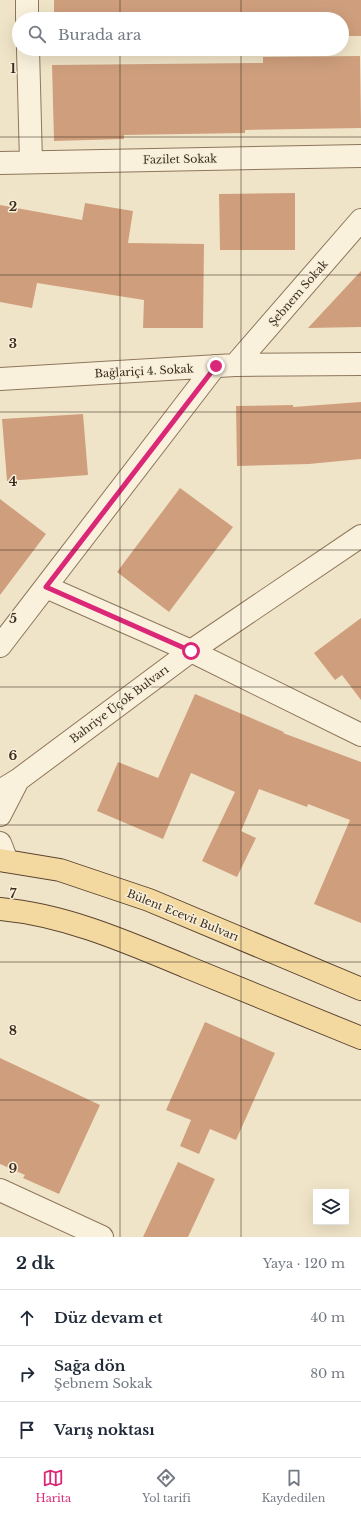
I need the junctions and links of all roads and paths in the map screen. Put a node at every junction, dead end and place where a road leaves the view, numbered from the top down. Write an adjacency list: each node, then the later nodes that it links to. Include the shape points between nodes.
1 (26, 0): 2 (street)
2 (27, 12)
3 (28, 56): 5 (street)
4 (361, 156): 5 (street, Fazilet Sokak)
5 (31, 162): 6 (street, Fazilet Sokak)
6 (0, 163)
7 (361, 220): 9 (street, Şebnem Sokak)
8 (361, 364): 9 (street, Bağlariçi 4. Sokak)
9 (225, 366): 10 (street, Bağlariçi 4. Sokak); 12 (street, Şebnem Sokak)
10 (0, 379)
11 (361, 536): 14 (street, Bahriye Üçok Bulvarı)
12 (46, 587): 13 (street, Şebnem Sokak); 14 (street)
13 (2, 642)
14 (191, 651): 15 (street); 16 (street, Bahriye Üçok Bulvarı)
15 (361, 735)
16 (9, 785): 17 (street, Bahriye Üçok Bulvarı)
17 (0, 814)
18 (2, 855): 20 (main road, Bülent Ecevit Bulvarı, via 60,870 149,900)
19 (1, 911): 21 (main road, via 45,916 90,928)
20 (361, 989)
21 (361, 1038)
22 (0, 1190): 23 (street)
23 (102, 1237)

